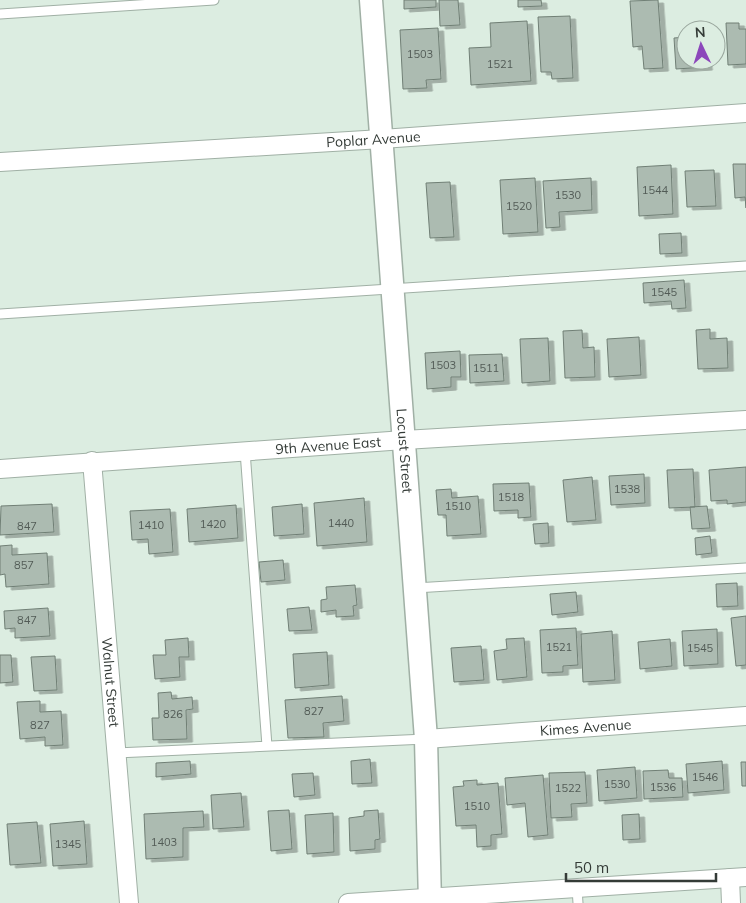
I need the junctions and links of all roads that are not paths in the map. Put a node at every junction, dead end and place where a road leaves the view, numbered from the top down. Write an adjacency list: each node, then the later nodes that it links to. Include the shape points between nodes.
1 (214, 0): 3 (lane)
2 (372, 0): 5 (street, Locust Street)
3 (0, 14)
4 (746, 113): 5 (street, Poplar Avenue)
5 (382, 139): 6 (street, Poplar Avenue); 8 (street, Locust Street)
6 (0, 162)
7 (746, 266): 8 (lane)
8 (392, 287): 9 (lane); 11 (street, Locust Street)
9 (0, 314)
10 (746, 420): 11 (street, 9th Avenue East)
11 (404, 440): 12 (street, 9th Avenue East); 16 (street, Locust Street)
12 (245, 450): 13 (street, 9th Avenue East); 19 (lane)
13 (92, 461): 14 (street, 9th Avenue East); 20 (street, Walnut Street)
14 (0, 468)
15 (746, 568): 16 (lane)
16 (414, 588): 18 (street, Locust Street)
17 (746, 716): 18 (street, Kimes Avenue)
18 (426, 739): 19 (lane); 23 (street, Locust Street)
19 (267, 746): 20 (lane)
20 (116, 753): 24 (street, Walnut Street)
21 (738, 877): 22 (street); 26 (street)
22 (577, 896): 23 (street)
23 (429, 900): 25 (street)
24 (129, 903)
25 (348, 903)
26 (732, 903)

